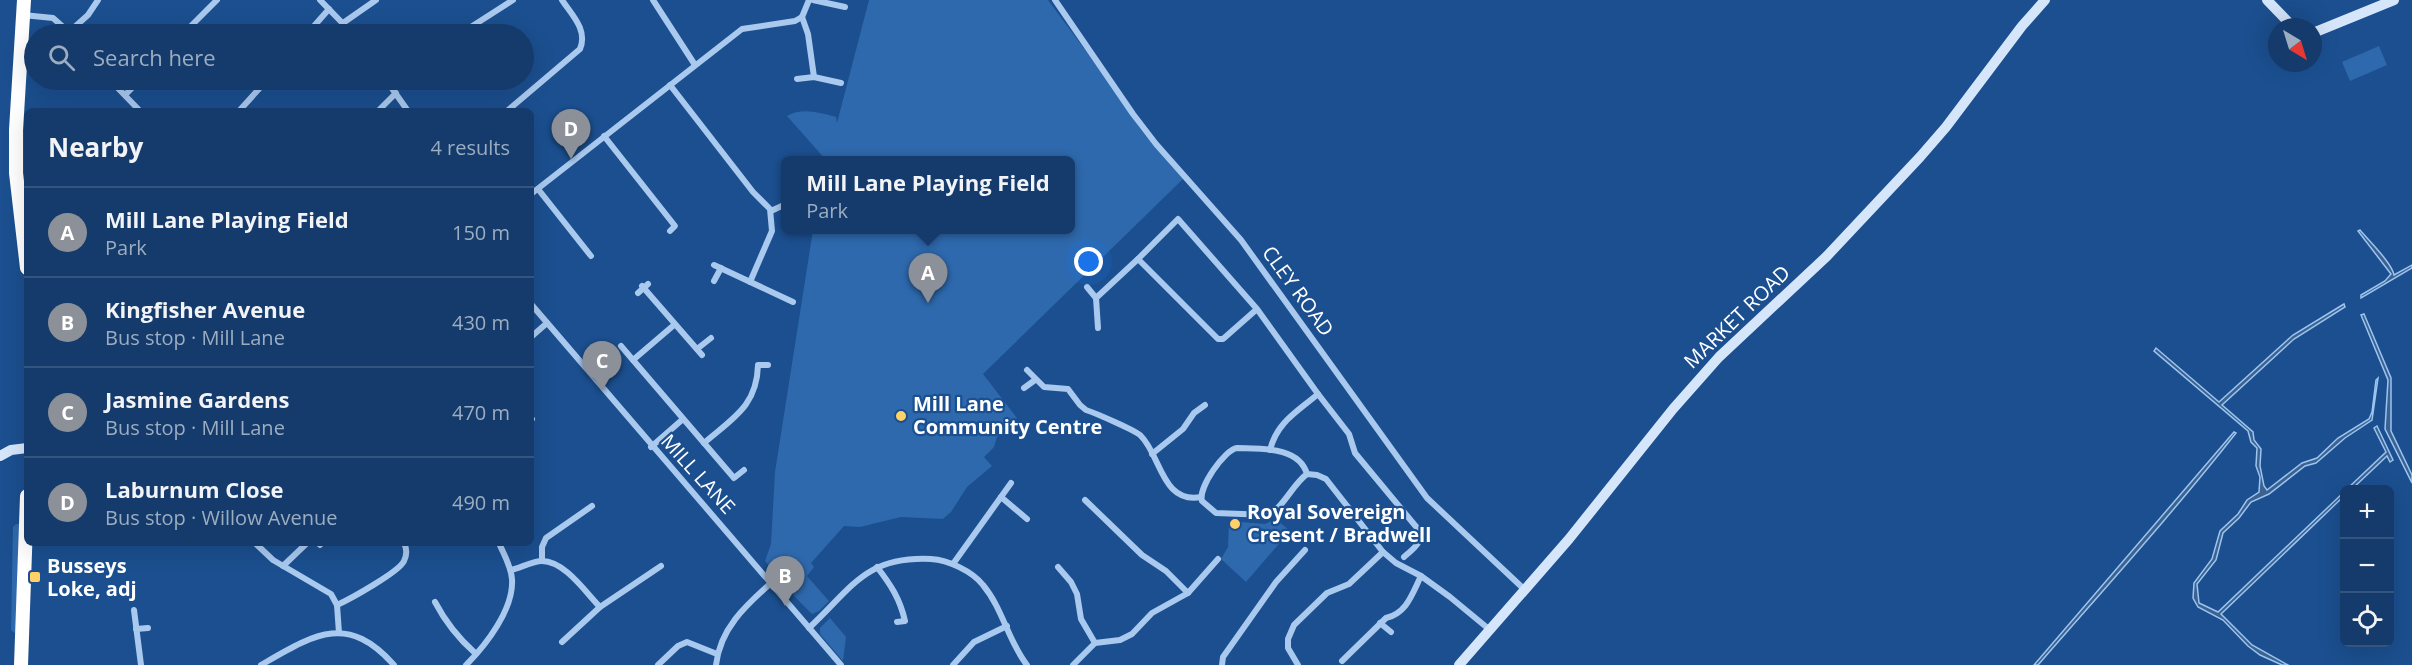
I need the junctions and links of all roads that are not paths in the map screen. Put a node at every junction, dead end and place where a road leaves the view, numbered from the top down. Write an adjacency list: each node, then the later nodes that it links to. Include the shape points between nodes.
1 (24, 0): 16 (highway)
2 (98, 0): 21 (street)
3 (217, 0): 22 (street)
4 (321, 0): 15 (street)
5 (376, 0): 19 (street)
6 (513, 0): 24 (street)
7 (561, 0): 31 (street, via 581,29 580,49)
8 (653, 0): 26 (street)
9 (811, 0): 14 (street); 17 (street)
10 (1055, 0): 107 (street, CLEY ROAD, via 1133,114 1241,240 1427,498)
11 (2045, 0): 107 (street, MARKET ROAD, via 1920,157 1827,256 1719,357)
12 (2267, 0): 18 (street)
13 (2394, 0): 25 (street)
14 (845, 7)
15 (329, 9): 19 (street); 23 (street)
16 (23, 15): 20 (street, via 53,18); 49 (highway, via 16,173)
17 (802, 17): 26 (street, via 742,29); 27 (street)
18 (2284, 18)
19 (343, 23)
20 (60, 24)
21 (79, 24)
22 (193, 24)
23 (316, 24)
24 (476, 24)
25 (2322, 29)
26 (695, 65): 30 (street)
27 (814, 77): 28 (street); 29 (street)
28 (797, 79)
29 (841, 83)
30 (670, 85): 44 (street); 48 (street)
31 (534, 88)
32 (120, 90): 38 (street)
33 (130, 90): 38 (street)
34 (257, 90): 40 (street)
35 (394, 90): 37 (street)
36 (532, 90): 43 (street)
37 (396, 93): 41 (street); 42 (street)
38 (125, 95): 39 (street)
39 (137, 108)
40 (238, 108)
41 (381, 108)
42 (406, 108)
43 (511, 108)
44 (604, 136): 45 (street); 50 (street)
45 (538, 189): 46 (street); 51 (street)
46 (534, 192)
47 (781, 206): 48 (street)
48 (771, 211): 54 (street, via 769,241)
49 (24, 220)
50 (675, 226)
51 (591, 256)
52 (1138, 259): 57 (street); 60 (street, via 1218,339 1223,339); 60 (street, via 1178,219)
53 (714, 281): 54 (street, via 717,266)
54 (750, 282): 58 (street)
55 (1087, 287): 57 (street)
56 (643, 288): 62 (street)
57 (1096, 298): 63 (street)
58 (793, 302)
59 (534, 308): 61 (street, MILL LANE)
60 (1257, 309): 72 (street)
61 (547, 323): 64 (street); 76 (street, MILL LANE)
62 (675, 325): 65 (street, via 700,352); 67 (street)
63 (1098, 328)
64 (534, 334)
65 (711, 338)
66 (621, 346): 67 (street)
67 (633, 360): 74 (street)
68 (768, 365): 75 (street, via 756,362 754,392 747,407)
69 (1027, 370): 70 (street)
70 (1035, 380): 71 (street); 79 (street, via 1044,387 1068,389 1086,410 1139,433)
71 (1024, 388)
72 (1318, 394): 78 (street, via 1275,432); 96 (street, via 1349,434 1355,453 1421,535)
73 (1205, 405): 79 (street)
74 (683, 419): 75 (street); 76 (street)
75 (704, 443): 81 (street, via 734,478)
76 (651, 447): 106 (street, MILL LANE)
77 (24, 448): 80 (street)
78 (1270, 450): 82 (street, via 1296,458); 84 (street, via 1231,449 1202,489)
79 (1152, 454): 84 (street, via 1175,492 1192,499)
80 (0, 456)
81 (744, 470)
82 (1307, 474): 84 (street, via 1275,512 1262,516 1216,513 1205,506); 95 (street, via 1326,479)
83 (1011, 483): 85 (street)
84 (1201, 497)
85 (1001, 498): 88 (street); 99 (street)
86 (1085, 500): 108 (street)
87 (592, 506): 98 (street, via 546,538)
88 (1027, 519)
89 (25, 546): 129 (highway)
90 (259, 546): 100 (street)
91 (303, 546): 100 (street)
92 (405, 546): 110 (street, via 402,565)
93 (500, 546): 104 (street)
94 (1305, 550): 140 (street, via 1276,582 1223,657)
95 (1383, 552): 105 (street); 141 (street, via 1349,584 1327,593 1294,625 1288,648)
96 (1404, 557)
97 (1218, 559): 108 (street)
98 (542, 561): 104 (street); 111 (street, via 566,572)
99 (953, 564): 102 (street, via 911,558); 117 (street, via 982,583)
100 (283, 566): 110 (street, via 331,594)
101 (661, 566): 111 (street)
102 (877, 567): 114 (street, via 893,587); 119 (street, via 851,585)
103 (1058, 567): 125 (street, via 1074,588 1082,619)
104 (511, 570): 126 (street, via 508,607)
105 (1421, 576): 116 (street, via 1403,610); 121 (street)
106 (771, 583): 119 (street, MILL LANE); 127 (street, via 736,616)
107 (1525, 591): 121 (street, MARKET ROAD)
108 (1188, 593): 125 (street, via 1152,613 1120,640)
109 (435, 602): 126 (street, via 456,636)
110 (337, 605): 123 (street)
111 (600, 607): 124 (street)
112 (134, 610): 120 (street)
113 (914, 620): 114 (street)
114 (905, 621): 115 (street)
115 (897, 622)
116 (1380, 623): 122 (street); 128 (street)
117 (1007, 626): 137 (street, via 974,642); 138 (street)
118 (148, 628): 120 (street)
119 (809, 628): 136 (street, MILL LANE)
120 (136, 629): 130 (street)
121 (1490, 630): 142 (street, MARKET ROAD)
122 (1390, 632)
123 (339, 633): 131 (street, via 308,639); 132 (street, via 366,640)
124 (562, 642)
125 (1095, 643): 139 (street)
126 (476, 653): 133 (street)
127 (717, 654): 134 (street, via 687,642); 135 (street)
128 (1342, 661)
129 (21, 665)
130 (141, 665)
131 (261, 665)
132 (394, 665)
133 (466, 665)
134 (658, 665)
135 (716, 665)
136 (839, 665)
137 (953, 665)
138 (1027, 665)
139 (1073, 665)
140 (1222, 665)
141 (1298, 665)
142 (1459, 665)

